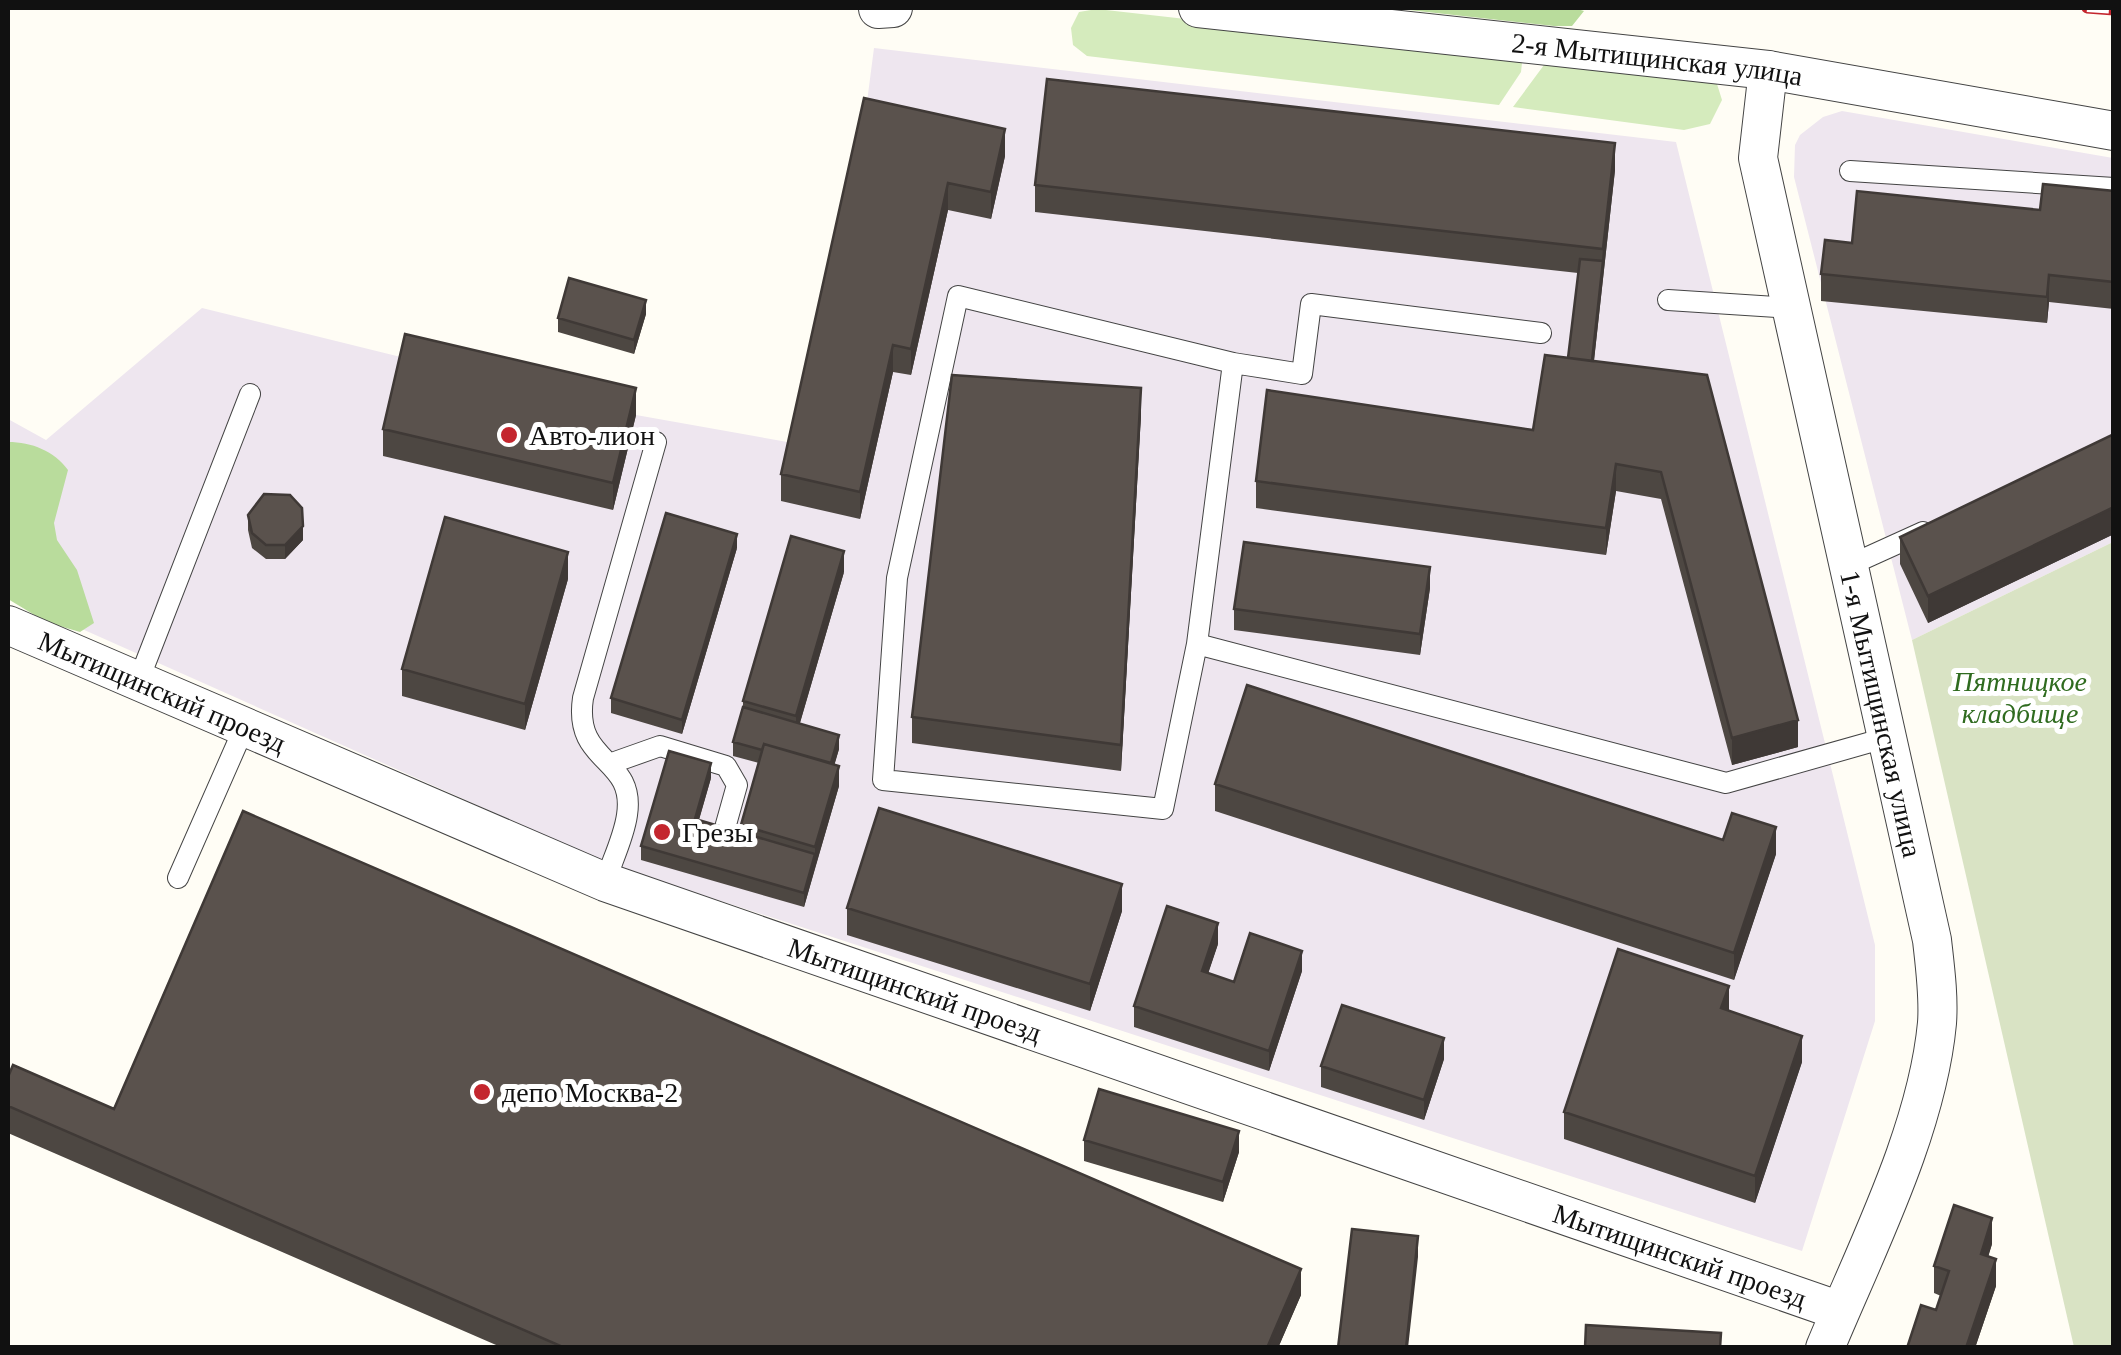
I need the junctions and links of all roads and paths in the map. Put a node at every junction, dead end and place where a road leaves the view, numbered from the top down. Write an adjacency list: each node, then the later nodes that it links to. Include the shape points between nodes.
1 (893, 8): 3 (street)
2 (1198, 8): 4 (street, 2-я Мытищинская улица)
3 (878, 9)
4 (1768, 70): 5 (street, 2-я Мытищинская улица); 9 (street, 1-я Мытищинская улица, via 1758,158)
5 (2114, 132)
6 (1850, 171): 7 (lane)
7 (2114, 188)
8 (1668, 300): 9 (lane)
9 (1791, 308): 15 (street, 1-я Мытищинская улица)
10 (1541, 334): 11 (lane, via 1312,304 1302,374)
11 (1233, 362): 17 (lane); 17 (lane, via 958,296 897,578 883,780 1163,809)
12 (250, 394): 18 (lane)
13 (656, 442): 21 (lane, via 582,698 579,724 587,742)
14 (1940, 524): 15 (lane)
15 (1848, 566): 20 (street, 1-я Мытищинская улица)
16 (8, 625): 18 (street, Мытищинский проезд)
17 (1196, 644): 20 (lane, via 1726,784)
18 (138, 682): 19 (street, Мытищинский проезд)
19 (244, 728): 23 (lane); 24 (street, Мытищинский проезд)
20 (1885, 738): 25 (street, 1-я Мытищинская улица, via 1932,940 1936,1024 1899,1167)
21 (612, 763): 22 (lane, via 660,746 726,766 737,784); 24 (lane, via 628,813)
22 (722, 835)
23 (178, 878)
24 (605, 882): 25 (street, Мытищинский проезд)
25 (1840, 1311): 26 (street, 1-я Мытищинская улица)
26 (1824, 1348)

